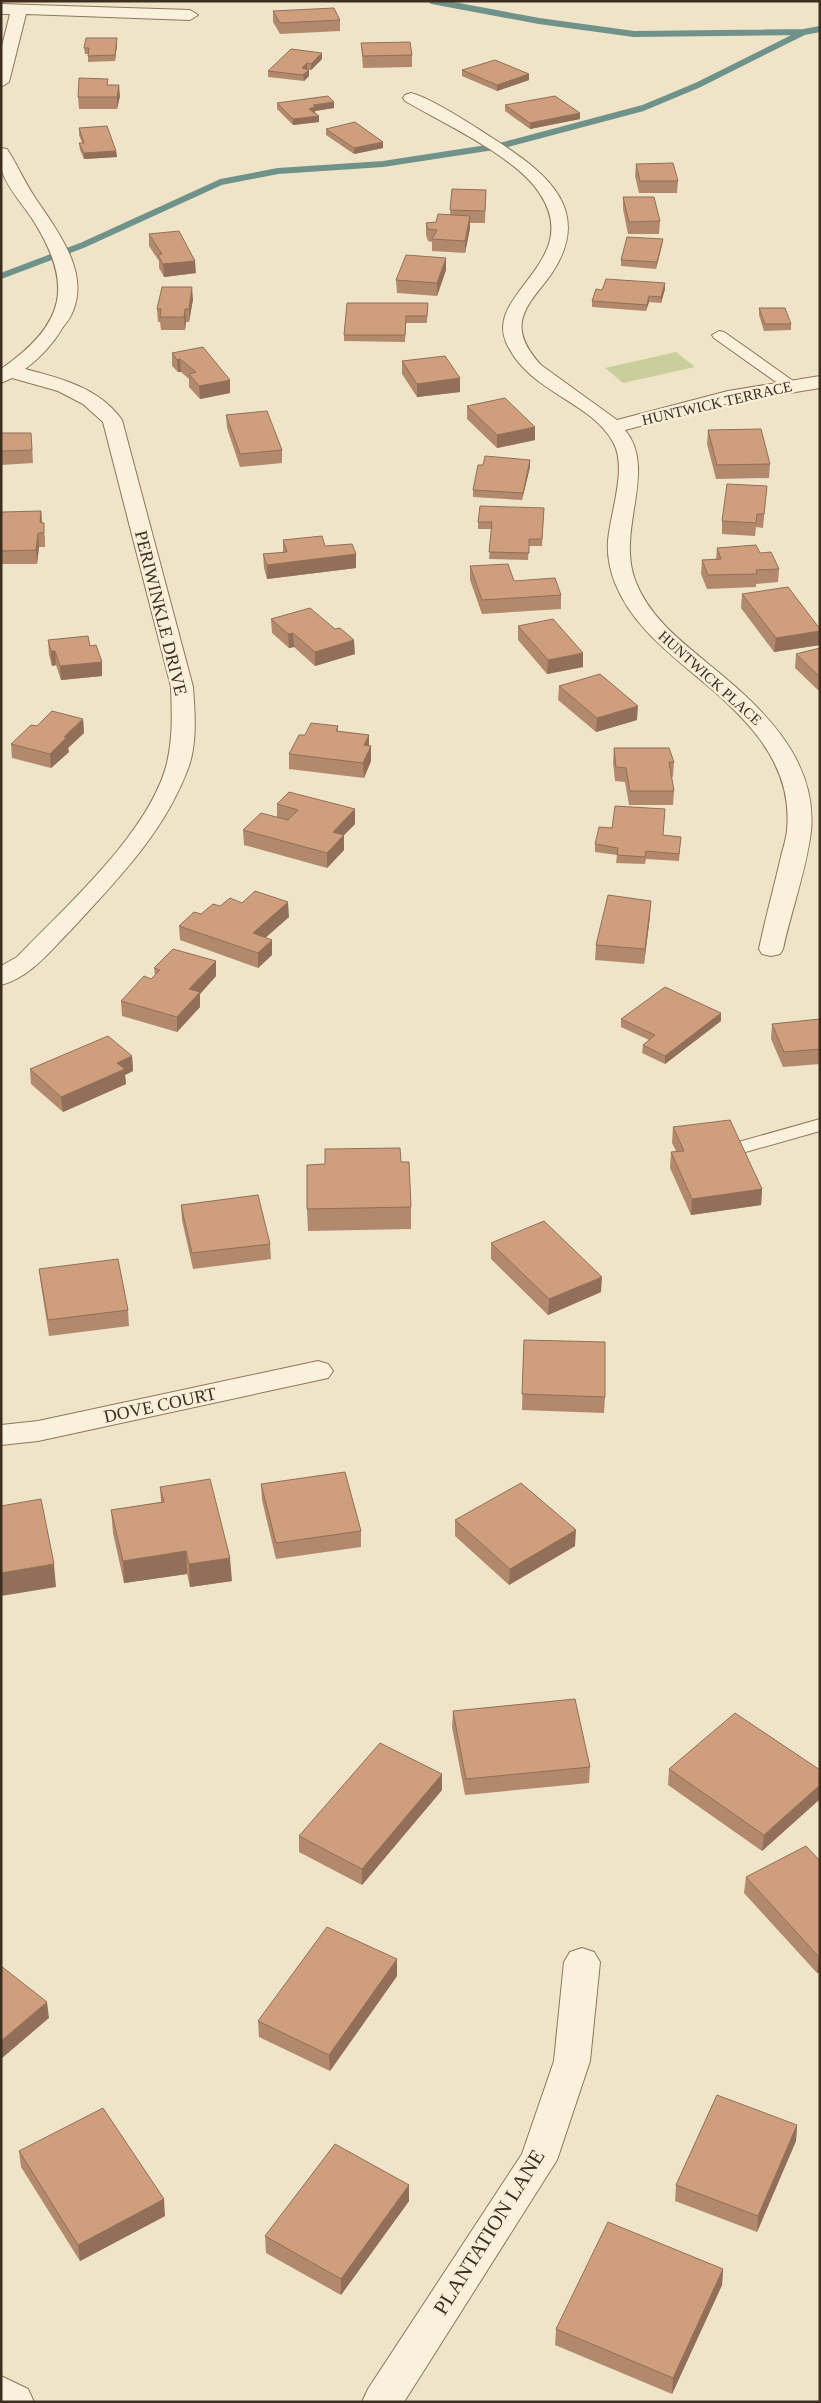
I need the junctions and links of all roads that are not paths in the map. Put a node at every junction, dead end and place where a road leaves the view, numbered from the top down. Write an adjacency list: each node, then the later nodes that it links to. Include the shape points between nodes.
1 (1, 10): 2 (street)
2 (19, 10): 3 (street); 4 (street)
3 (190, 15)
4 (1, 82)
5 (411, 98): 11 (street, HUNTWICK PLACE, via 517,162 550,194 560,218 560,245 549,267 517,308 512,322 513,336 520,353 535,370)
6 (1, 153): 8 (street, via 61,252 70,279 68,302 57,326 38,349)
7 (719, 335): 10 (lane)
8 (5, 375): 13 (street, PERIWINKLE DRIVE, via 40,378 74,390 98,405 112,420 182,687 184,724 178,764 164,798 140,839 26,962)
9 (820, 382): 10 (street, HUNTWICK TERRACE)
10 (791, 386): 11 (street, HUNTWICK TERRACE, via 728,397)
11 (614, 427): 12 (street, HUNTWICK PLACE, via 625,442 629,457 618,545 620,568 630,592 662,637 762,723 781,749 794,778 799,830)
12 (771, 949)
13 (1, 977)
14 (820, 1125): 15 (lane)
15 (735, 1149)
16 (318, 1371): 17 (street, DOVE COURT, via 38,1431)
17 (1, 1435)
18 (582, 1962): 21 (street, PLANTATION LANE, via 572,2061 538,2160)
19 (1, 2394): 20 (street)
20 (14, 2402)
21 (382, 2402)

